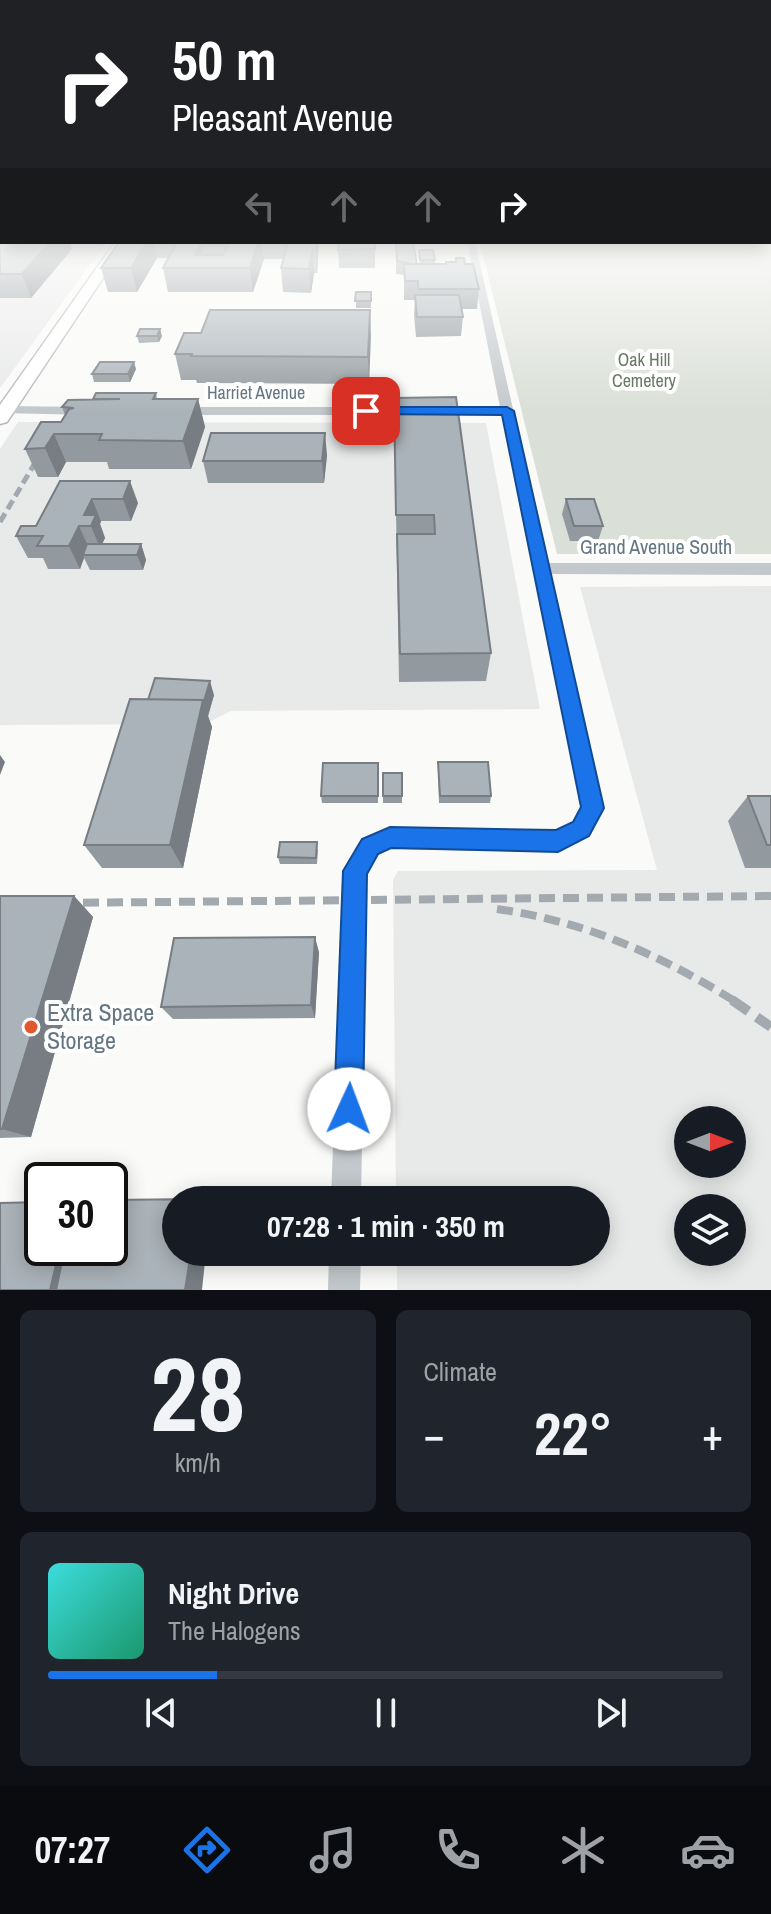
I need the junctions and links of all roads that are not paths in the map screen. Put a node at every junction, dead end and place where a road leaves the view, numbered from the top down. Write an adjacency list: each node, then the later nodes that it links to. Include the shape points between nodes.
1 (87, 291): 6 (street)
2 (481, 291): 5 (street)
3 (109, 411): 6 (street)
4 (169, 411): 5 (street, Harriet Avenue)
5 (507, 411): 7 (street)
6 (2, 414)
7 (541, 568): 8 (street, Grand Avenue South); 9 (street, via 593,808 581,829 558,841 390,838 370,846 355,871)
8 (771, 569)
9 (346, 1186)
10 (345, 1266): 11 (street)
11 (344, 1290)

